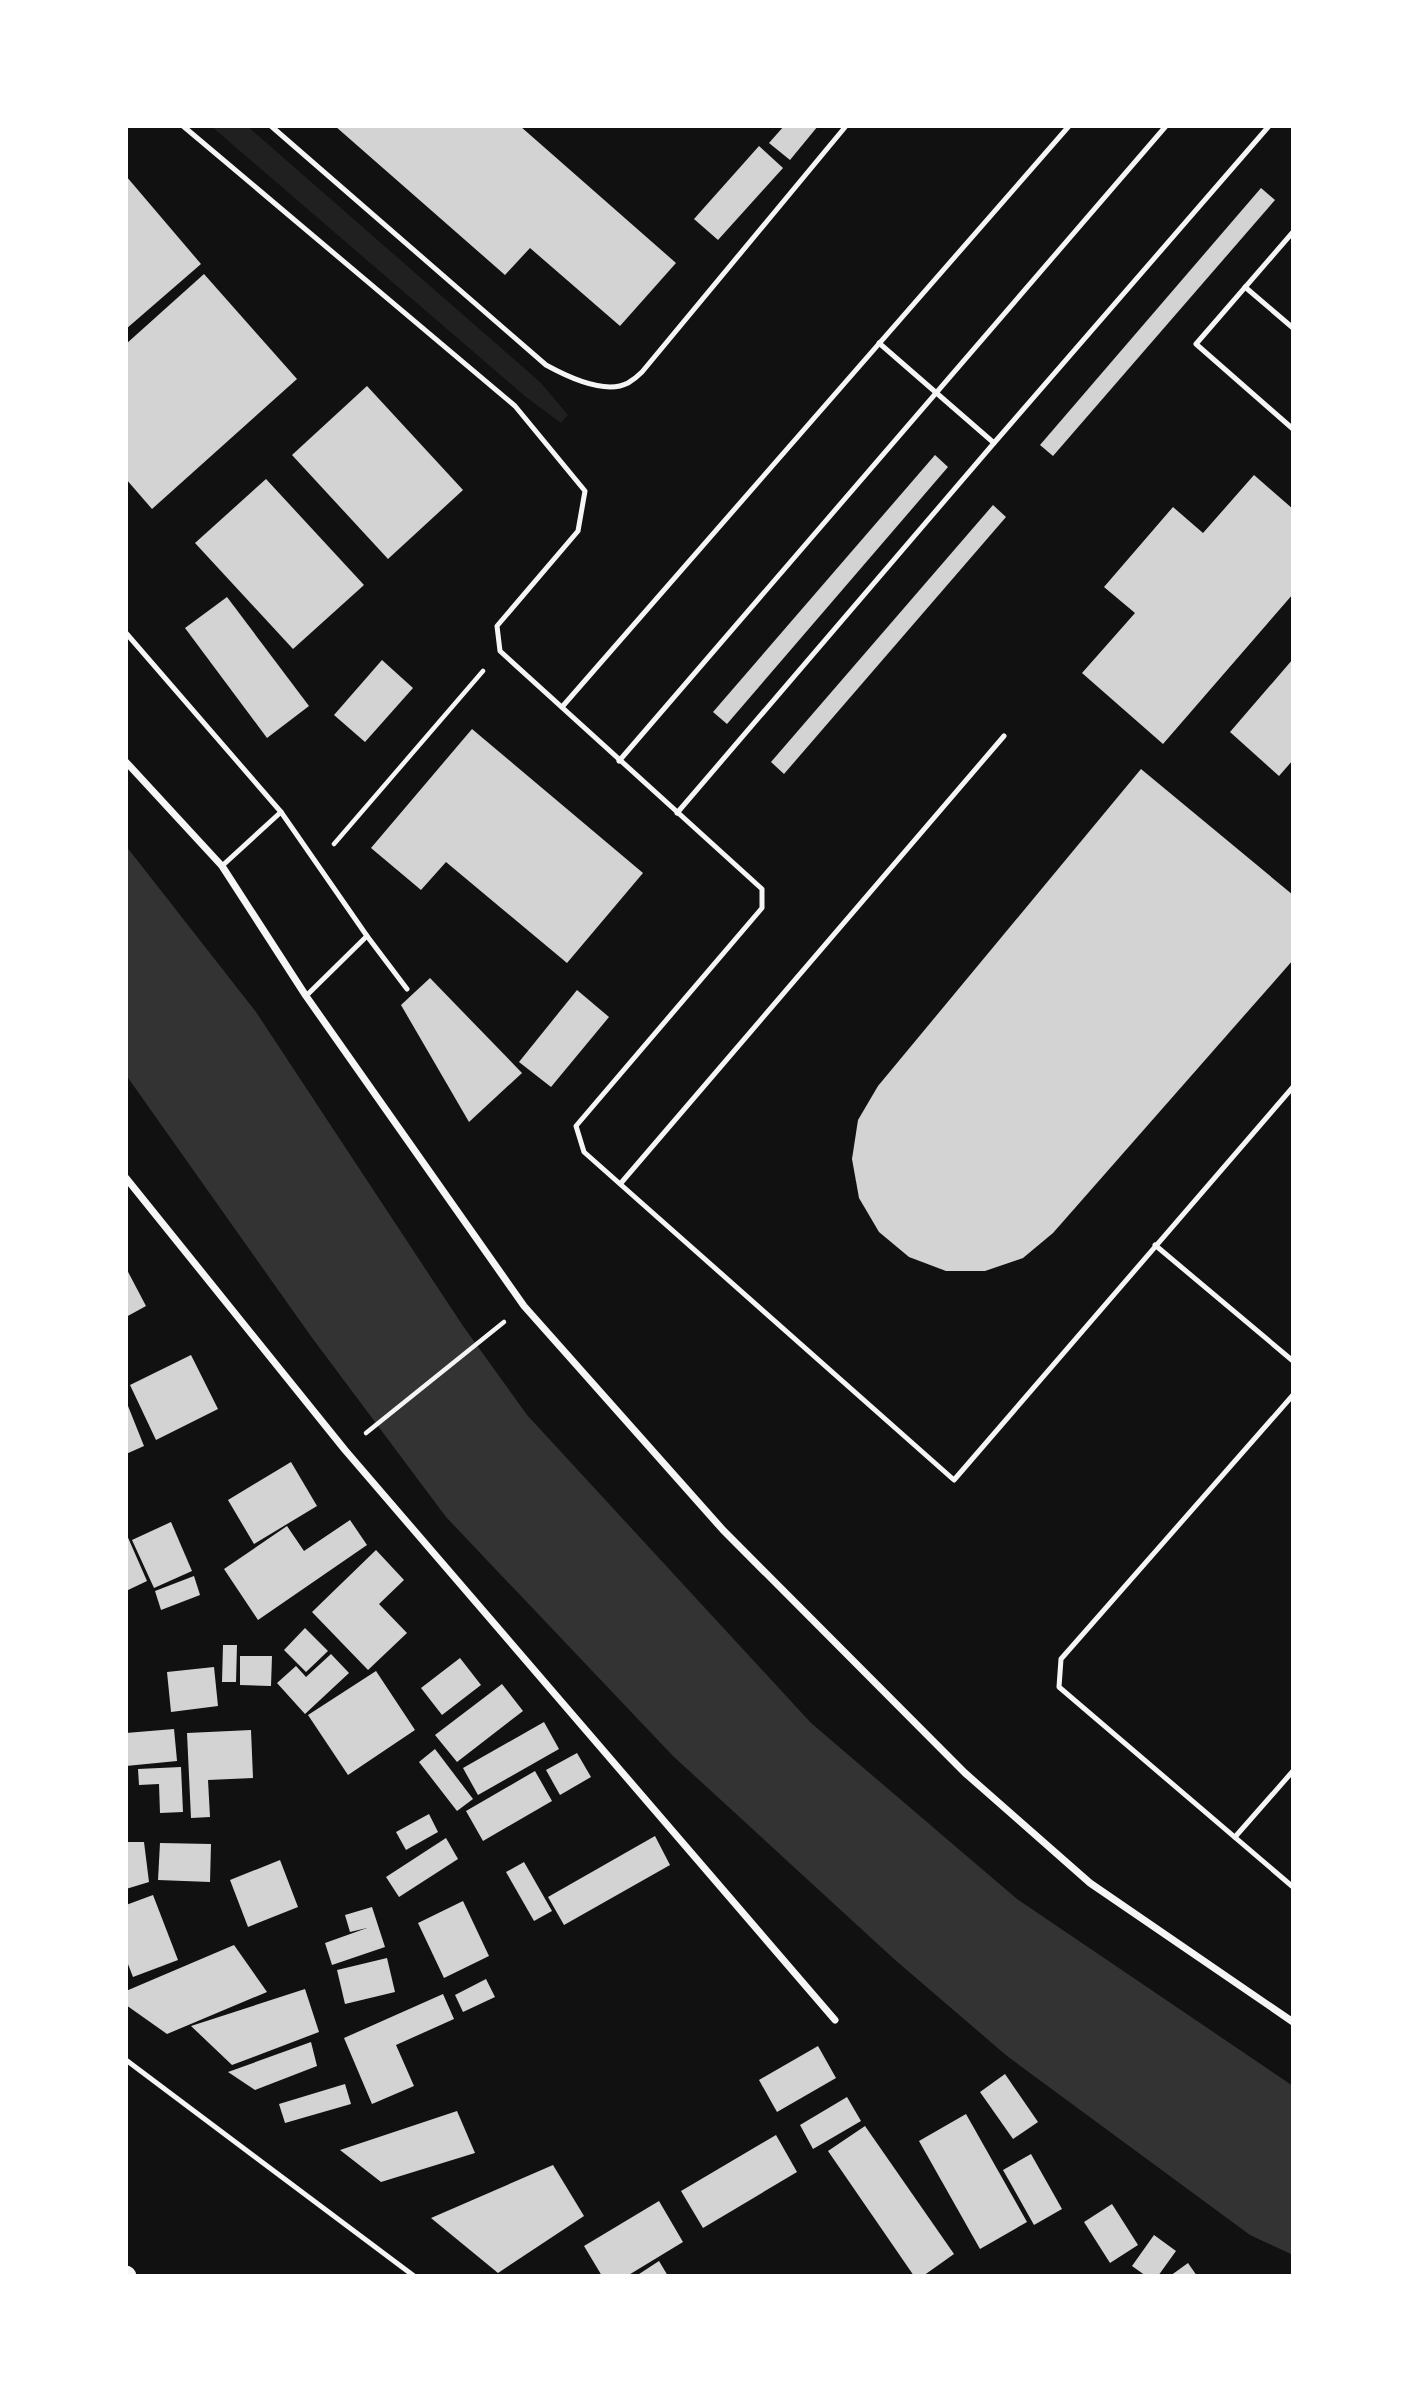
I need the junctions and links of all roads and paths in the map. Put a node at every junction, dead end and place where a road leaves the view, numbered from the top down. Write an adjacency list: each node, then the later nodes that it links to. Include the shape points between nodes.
1 (183, 126): 15 (lane, via 515,406 585,491 578,531 497,626)
2 (271, 126): 3 (lane, via 546,365 575,381 608,385 626,384 642,372)
3 (846, 126)
4 (1069, 126): 10 (lane)
5 (1166, 126): 11 (lane)
6 (1269, 126): 13 (lane)
7 (1293, 232): 8 (lane)
8 (1245, 287): 9 (lane); 12 (lane, via 1196,344)
9 (1293, 328)
10 (879, 343): 11 (lane); 16 (lane)
11 (936, 393): 13 (lane); 18 (lane)
12 (1293, 429)
13 (994, 443): 21 (lane)
14 (126, 633): 20 (lane)
15 (500, 651): 16 (lane); 22 (path)
16 (562, 707): 18 (lane)
17 (1004, 736): 29 (lane)
18 (619, 761): 21 (lane)
19 (126, 762): 23 (street)
20 (281, 812): 22 (lane); 23 (lane)
21 (677, 813): 29 (lane, via 762,889 762,908 576,1126 584,1152)
22 (317, 864): 24 (lane)
23 (222, 866): 26 (street)
24 (367, 936): 25 (lane); 26 (lane)
25 (407, 989)
26 (306, 996): 31 (street)
27 (1293, 1087): 30 (lane)
28 (126, 1178): 34 (street)
29 (621, 1183): 30 (lane, via 954,1480)
30 (1154, 1245): 32 (lane)
31 (524, 1306): 34 (path); 39 (street, via 723,1530 965,1773 1090,1883)
32 (1293, 1361)
33 (1293, 1395): 36 (lane, via 1061,1659 1059,1687)
34 (345, 1450): 38 (street)
35 (1293, 1771): 36 (lane)
36 (1235, 1838): 37 (lane)
37 (1293, 1887)
38 (835, 2020)
39 (1293, 2022)
40 (126, 2060): 41 (lane)
41 (414, 2276)

